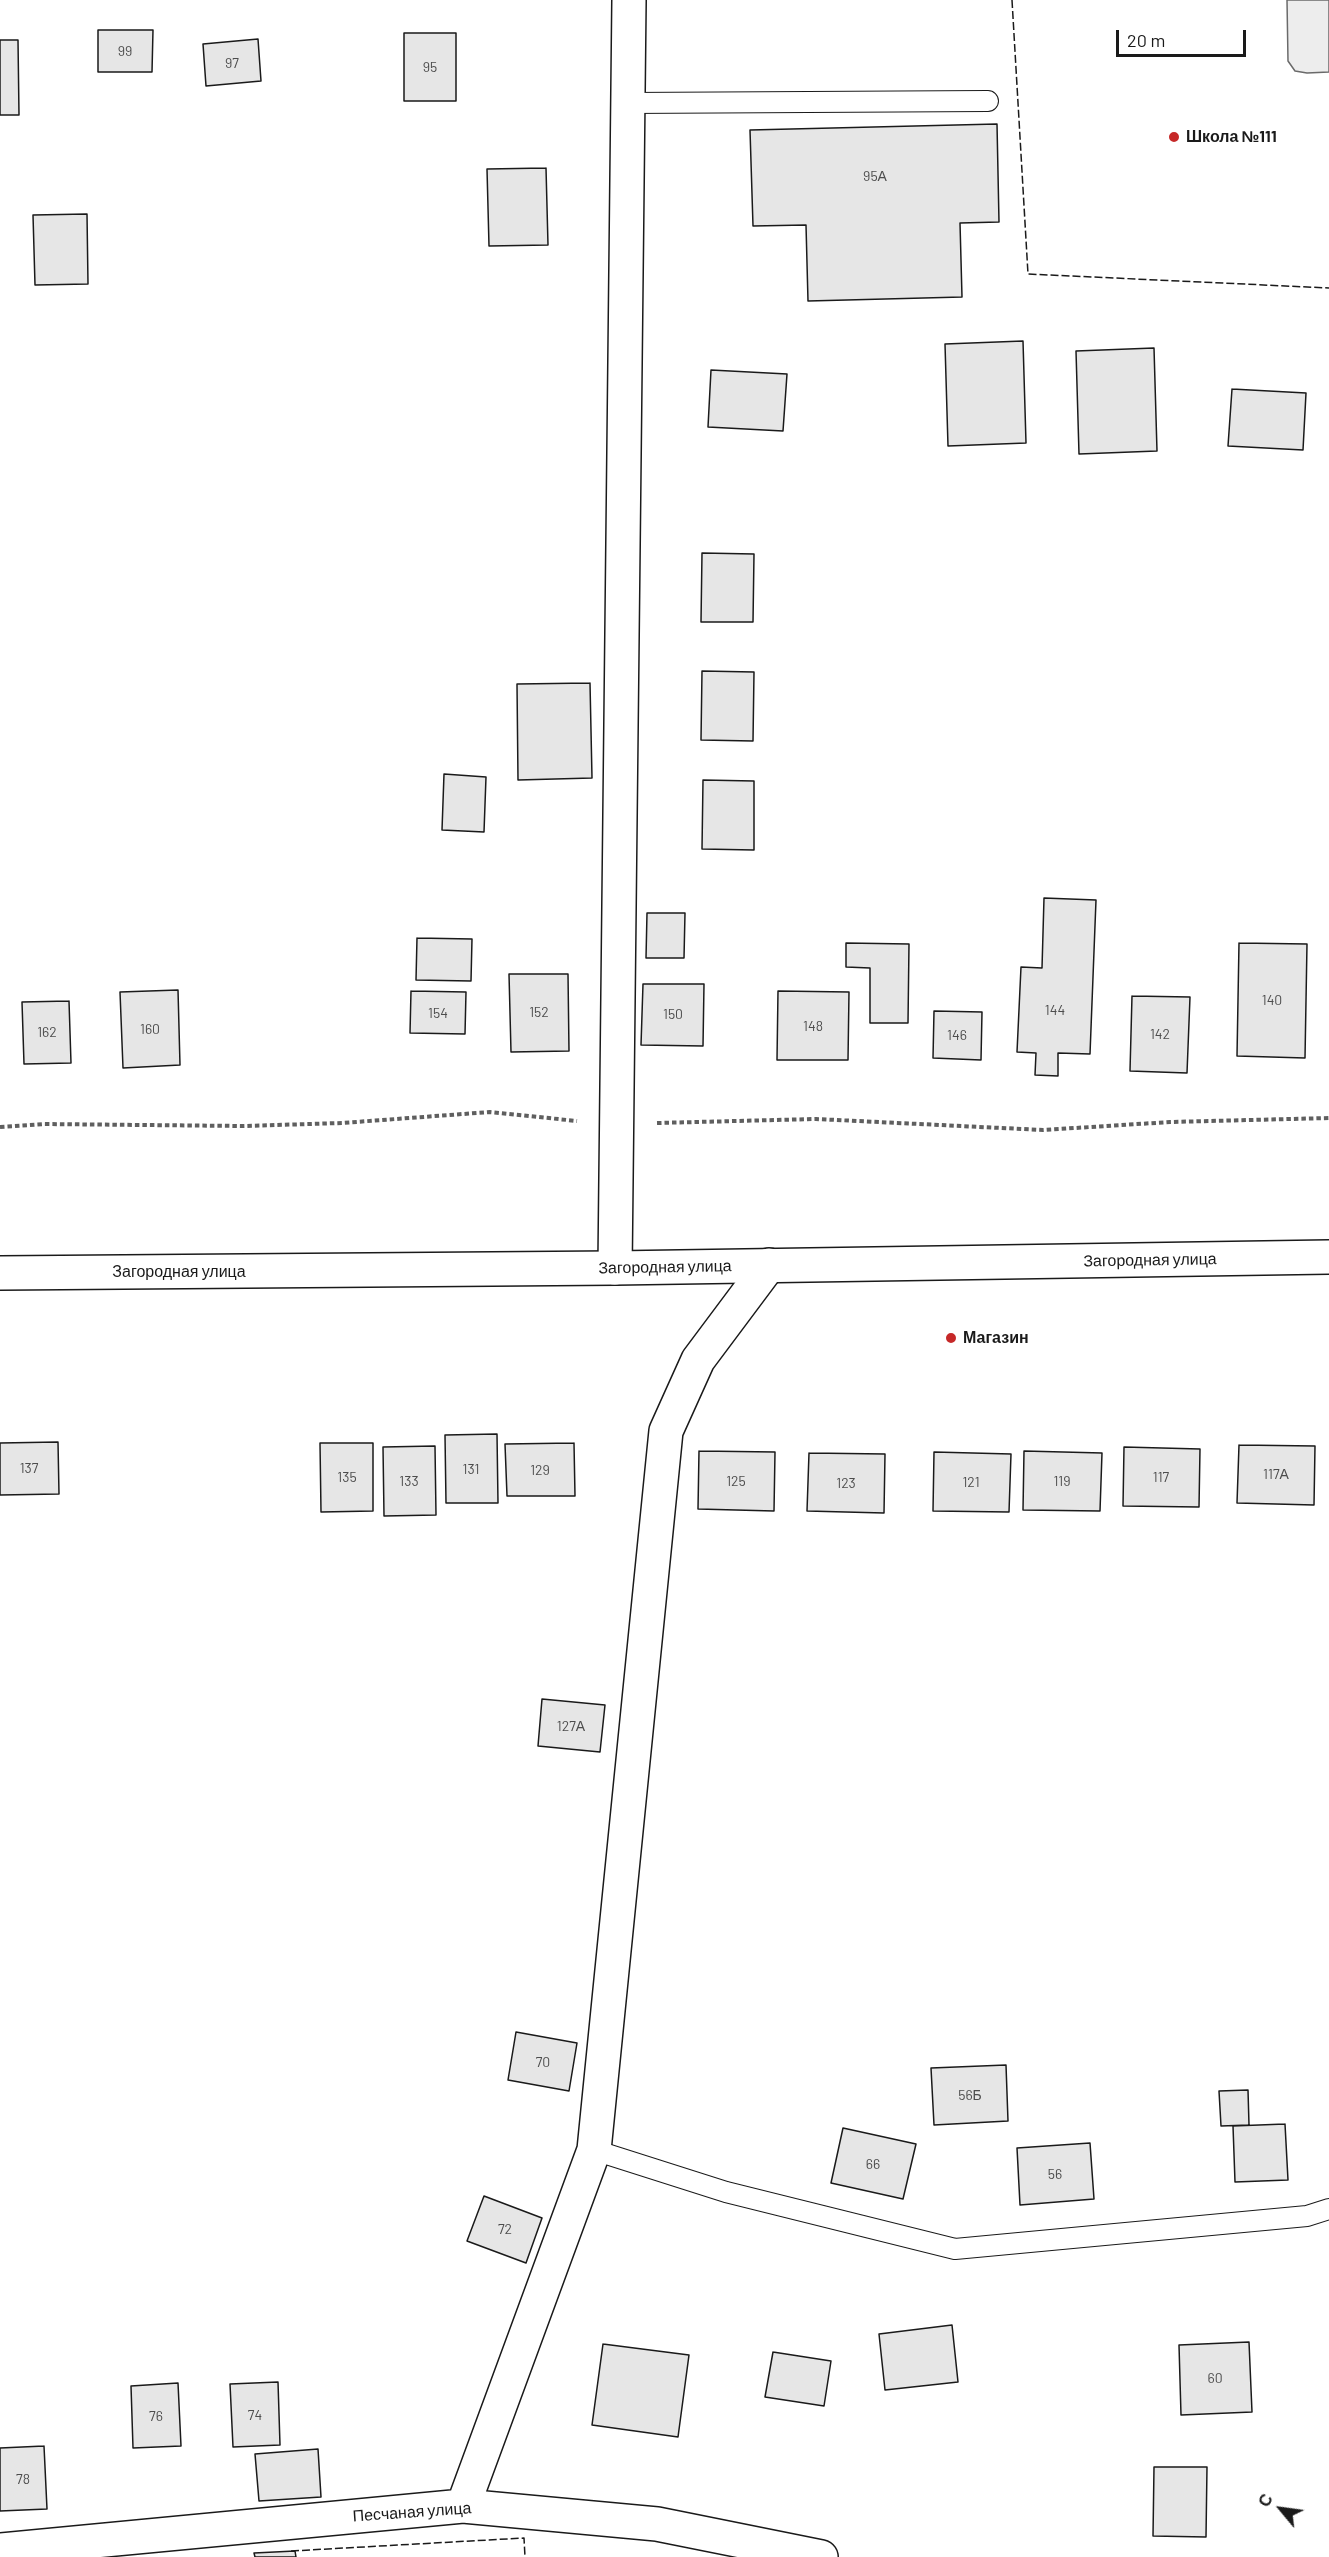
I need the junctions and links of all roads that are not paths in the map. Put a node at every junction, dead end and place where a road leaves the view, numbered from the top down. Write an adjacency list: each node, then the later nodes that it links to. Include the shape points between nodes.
1 (629, 0): 3 (street)
2 (988, 101): 3 (lane)
3 (627, 103): 6 (street)
4 (1329, 1257): 5 (street, Загородная улица)
5 (769, 1265): 6 (street, Загородная улица); 8 (street, via 698,1360 666,1431)
6 (615, 1268): 7 (street, Загородная улица)
7 (0, 1273)
8 (594, 2150): 9 (lane, via 726,2192 955,2248 1307,2216); 10 (street)
9 (1329, 2209)
10 (463, 2506): 11 (street, Песчаная улица); 12 (street, Песчаная улица, via 657,2524)
11 (0, 2550)
12 (821, 2557)

